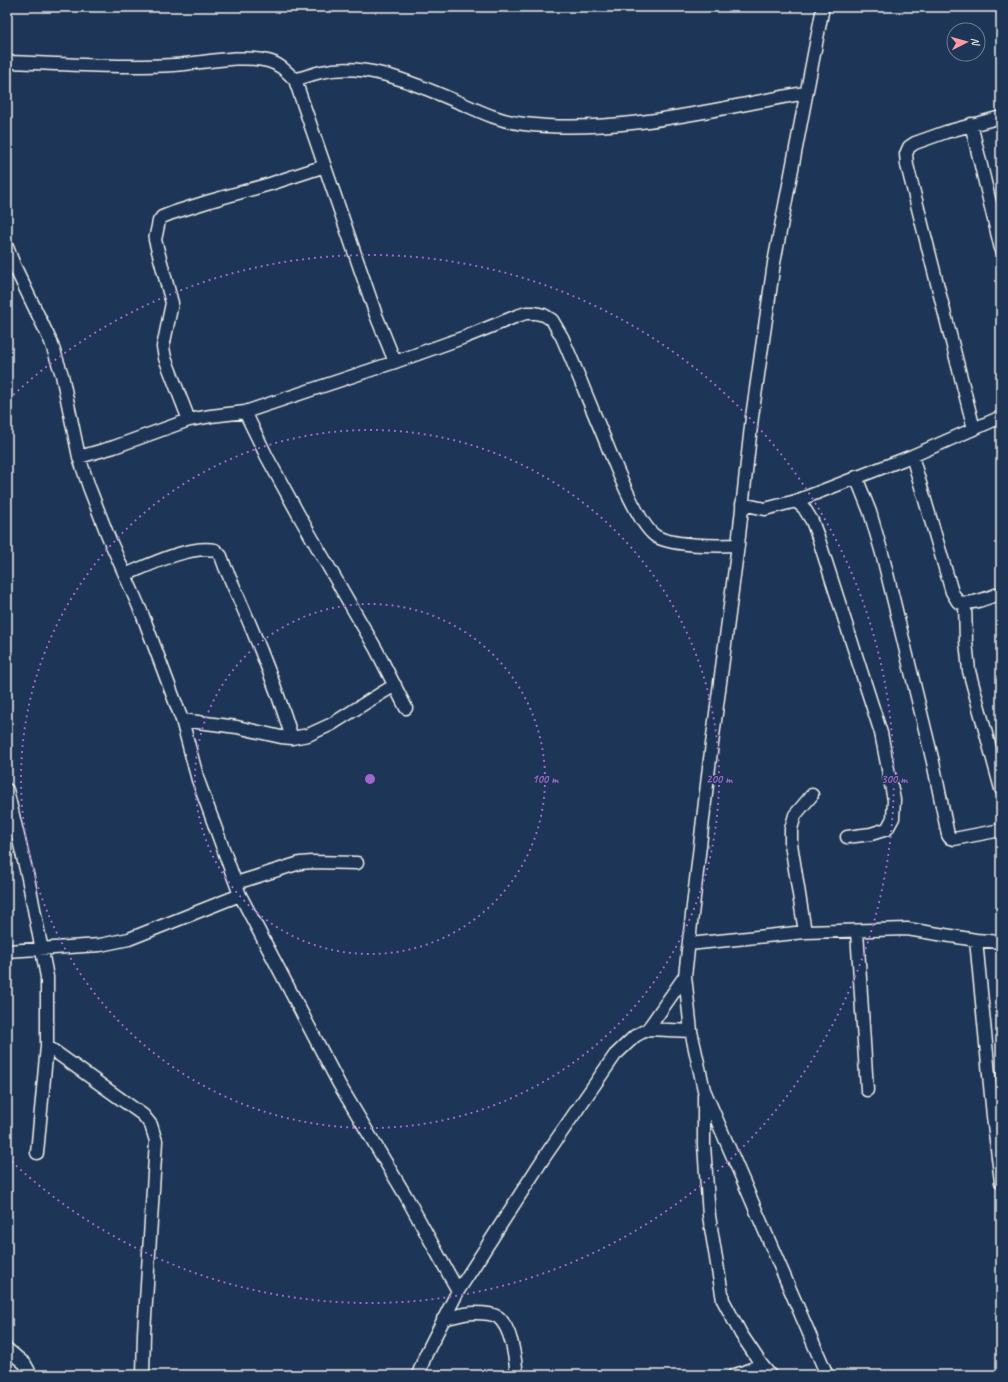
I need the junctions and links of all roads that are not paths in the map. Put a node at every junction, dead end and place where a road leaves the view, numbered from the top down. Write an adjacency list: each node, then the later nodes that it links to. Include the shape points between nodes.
1 (823, 7): 4 (street)
2 (7, 62): 3 (street, via 108,66 248,59 279,65)
3 (295, 80): 4 (street, via 322,72 366,71 402,79 493,117 522,124 548,126 664,119); 7 (street)
4 (805, 93): 19 (street, via 774,263)
5 (1001, 118): 6 (street)
6 (971, 124): 9 (street); 14 (street, via 915,143 909,147 906,154)
7 (325, 166): 10 (street, via 376,315); 13 (street, via 172,213 159,221 155,240 172,303 163,347)
8 (7, 247): 16 (street, via 56,356)
9 (1001, 249)
10 (395, 362): 11 (street); 20 (street, via 517,316 535,312 544,315 552,320 562,337 629,497 650,532 657,537 683,543)
11 (245, 412): 13 (street); 24 (street, via 267,457)
12 (1001, 417): 14 (street)
13 (189, 420): 16 (street)
14 (974, 429): 15 (street)
15 (912, 456): 17 (street); 23 (street, via 952,592 958,602)
16 (79, 457): 21 (street)
17 (856, 477): 18 (street); 31 (street, via 870,512 883,557 933,762 948,835 954,839)
18 (796, 501): 19 (street, via 765,509); 32 (street, via 812,521 837,595 881,734 894,800 893,818 887,829)
19 (742, 504): 20 (street)
20 (738, 545): 40 (street)
21 (125, 575): 26 (street); 27 (street, via 194,550 215,550 221,556 265,661)
22 (1001, 593): 23 (street)
23 (965, 603): 28 (street, via 970,671)
24 (395, 686): 25 (street); 27 (street, via 332,724 308,735)
25 (406, 708)
26 (182, 720): 27 (street); 34 (street, via 198,780)
27 (292, 738)
28 (1001, 789)
29 (7, 790): 41 (street)
30 (812, 795): 37 (street, via 795,815 792,829)
31 (1001, 830)
32 (847, 837)
33 (357, 864): 34 (street, via 300,863)
34 (236, 883): 35 (street)
35 (240, 896): 41 (street, via 129,938 100,945); 51 (street, via 339,1084)
36 (857, 931): 37 (street); 38 (street, via 907,929); 48 (street)
37 (805, 932): 40 (street)
38 (976, 940): 39 (street); 50 (street)
39 (1001, 942)
40 (689, 944): 43 (street)
41 (42, 949): 42 (street); 46 (street, via 47,983)
42 (7, 951)
43 (685, 976): 44 (street); 45 (street)
44 (648, 1029): 45 (street); 51 (street, via 635,1036 611,1061 543,1159)
45 (691, 1031): 47 (street)
46 (47, 1046): 49 (street); 56 (street, via 143,1115 151,1126 156,1141)
47 (704, 1090): 54 (street, via 704,1145 709,1216 723,1300); 61 (street)
48 (867, 1090)
49 (37, 1152)
50 (1001, 1182)
51 (458, 1291): 52 (street)
52 (443, 1319): 57 (street); 58 (street, via 474,1313 498,1317 506,1327 514,1352)
53 (7, 1349): 55 (street, via 25,1364)
54 (761, 1364): 59 (street); 60 (street)
55 (31, 1375)
56 (143, 1375)
57 (418, 1375)
58 (517, 1375)
59 (734, 1375)
60 (770, 1375)
61 (827, 1375)

